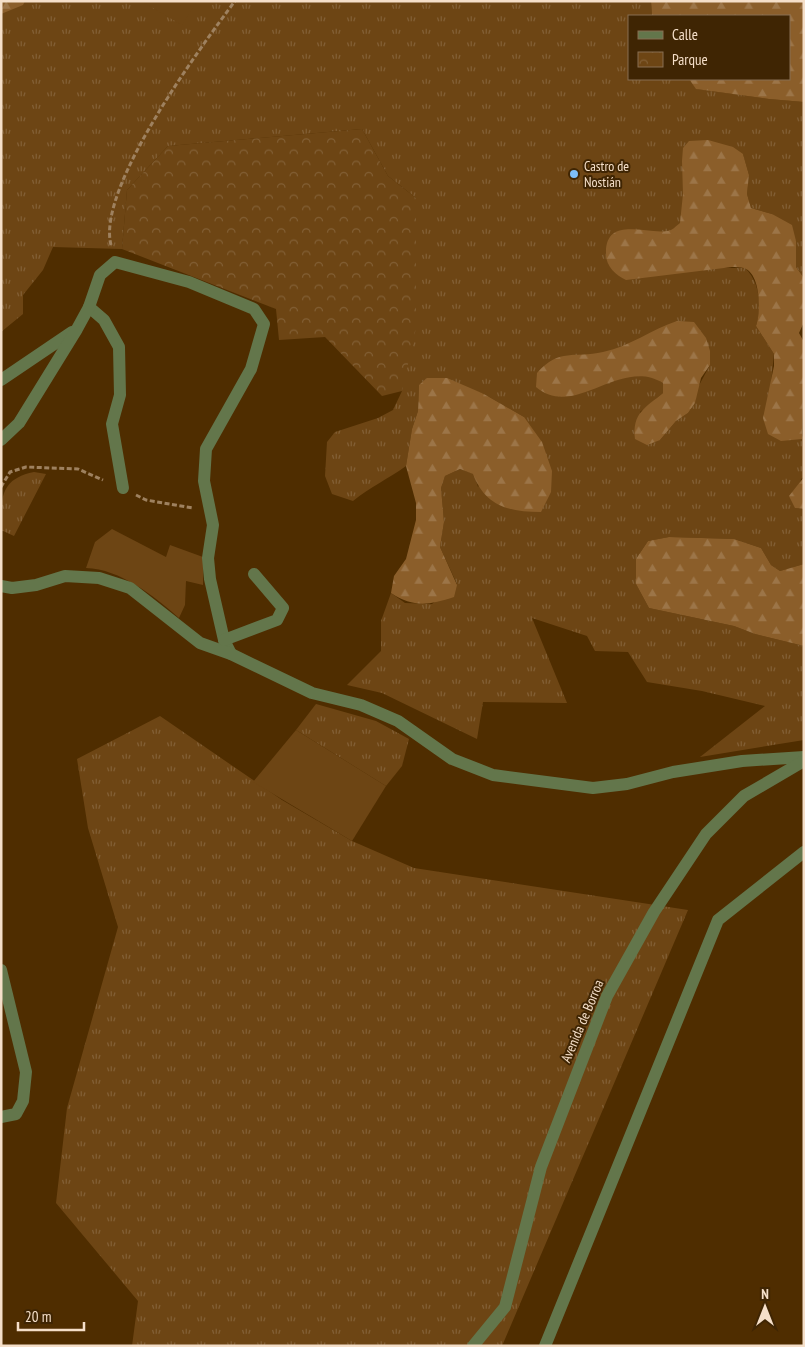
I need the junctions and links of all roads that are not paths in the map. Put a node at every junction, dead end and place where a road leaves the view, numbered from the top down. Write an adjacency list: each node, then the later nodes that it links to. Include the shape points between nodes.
1 (89, 307): 2 (street); 5 (street, via 104,320 119,347 120,396 112,424); 8 (street, via 100,275 115,262 188,282 254,309 264,324 252,369 206,450 204,481 213,525 208,558)
2 (77, 329): 3 (street); 4 (street, via 19,423)
3 (1, 380)
4 (1, 440)
5 (124, 488)
6 (254, 574): 8 (street, via 283,608 278,620)
7 (1, 586): 9 (street, via 36,585 65,576 99,578 130,588 200,643)
8 (224, 640): 9 (street)
9 (231, 654): 10 (street, via 312,693 361,705 398,721 452,758 493,775 593,788 742,761)
10 (804, 757)
11 (804, 761): 15 (street, Avenida de Borroa, via 744,796 706,834 644,928 607,996 540,1167 505,1306)
12 (804, 852): 16 (street, via 718,920)
13 (1, 970): 14 (street, via 26,1072 23,1101 16,1114)
14 (1, 1117)
15 (473, 1346)
16 (545, 1346)

